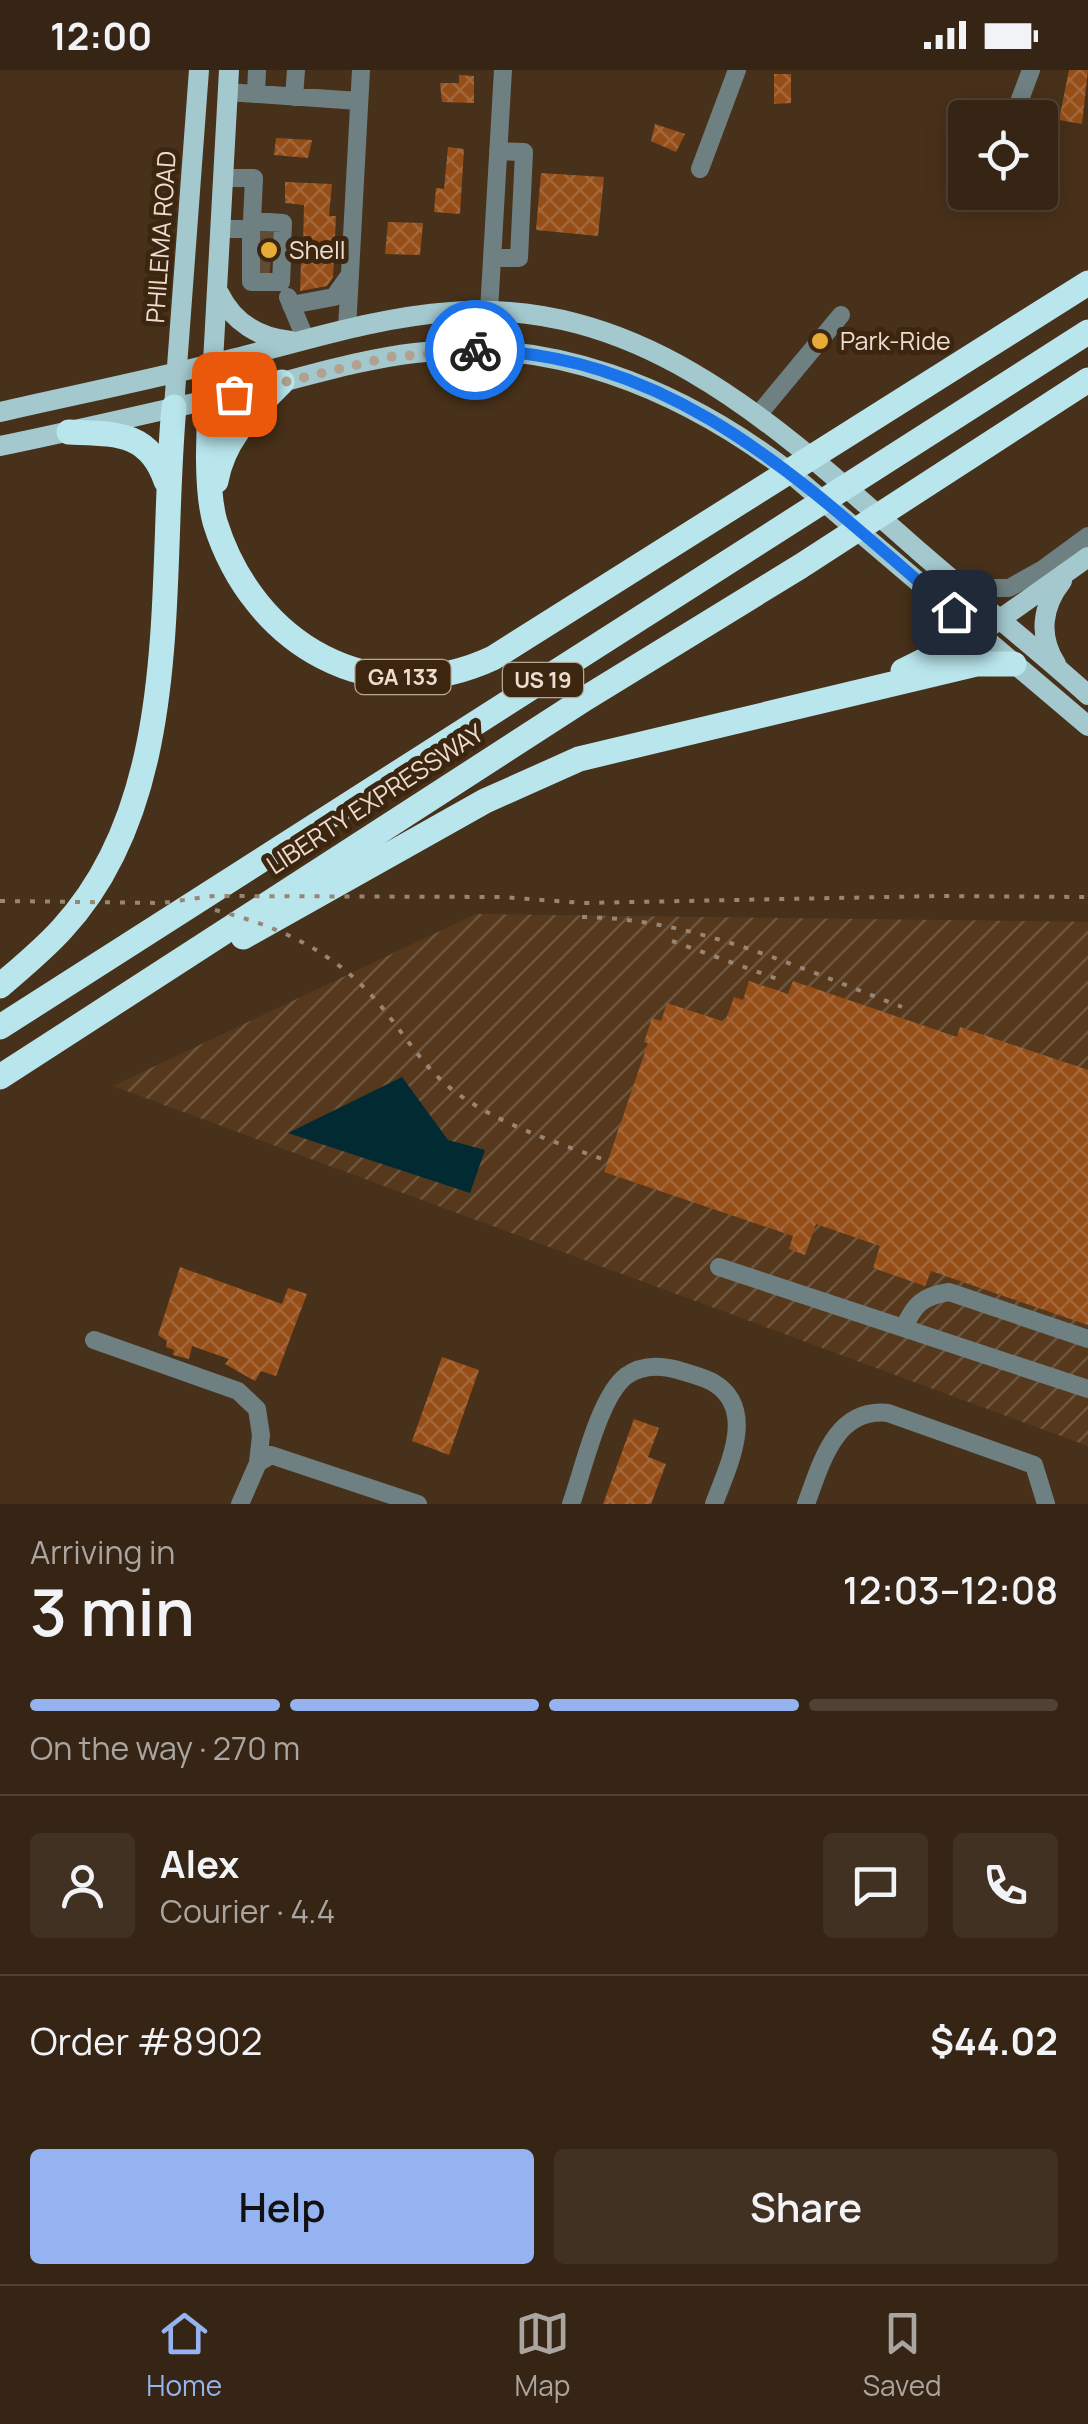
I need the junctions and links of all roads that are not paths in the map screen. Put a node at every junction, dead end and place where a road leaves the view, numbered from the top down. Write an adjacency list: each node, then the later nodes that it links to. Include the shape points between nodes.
1 (230, 70): 9 (main road)
2 (257, 70): 10 (street)
3 (296, 70): 11 (street)
4 (361, 70): 13 (street)
5 (504, 70): 14 (street)
6 (737, 70): 15 (street)
7 (1032, 70): 12 (street)
8 (195, 76): 30 (main road, PHILEMA ROAD)
9 (228, 92): 10 (street); 16 (main road)
10 (256, 94): 11 (street)
11 (294, 97): 13 (street)
12 (1020, 100)
13 (359, 101): 20 (street)
14 (498, 151): 19 (street); 19 (street, via 524,152 520,258)
15 (700, 169)
16 (224, 178): 17 (main road); 18 (street, via 254,178)
17 (221, 229): 18 (street); 22 (main road)
18 (267, 251): 23 (street)
19 (492, 258): 24 (street)
20 (350, 274): 23 (street, via 334,297); 26 (street)
21 (1088, 283): 40 (highway, GA 133, via 464,672 389,677 308,651 266,614 236,575)
22 (218, 291): 28 (main road, via 250,329); 29 (main road)
23 (291, 304): 28 (street)
24 (488, 311): 26 (main road); 36 (main road, via 611,334 686,366)
25 (842, 315): 36 (street)
26 (347, 329): 28 (main road)
27 (1088, 332): 53 (highway, LIBERTY EXPRESSWAY / US 19)
28 (303, 340): 29 (main road)
29 (212, 364): 30 (main road); 33 (main road, GA 133)
30 (177, 372): 34 (main road, PHILEMA ROAD); 35 (main road)
31 (1088, 380): 52 (highway, LIBERTY EXPRESSWAY / US 19)
32 (282, 382): 33 (main road); 40 (highway, via 228,445); 45 (main road, via 390,357 462,350 543,356 624,378 741,436)
33 (210, 399): 34 (main road); 40 (highway, GA 133)
34 (174, 408): 37 (main road); 39 (highway)
35 (0, 412)
36 (758, 414): 44 (main road)
37 (69, 432): 38 (main road); 39 (highway, via 122,435 140,444 160,462)
38 (0, 446)
39 (168, 488): 51 (highway, via 157,711 142,775 96,883 64,928)
40 (213, 501)
41 (1088, 536): 44 (street, via 1010,588)
42 (1088, 557): 43 (main road)
43 (1070, 570): 45 (main road); 47 (main road, via 1050,600 1044,627 1049,653)
44 (962, 588): 45 (main road)
45 (989, 627): 46 (main road); 47 (main road); 48 (highway)
46 (1014, 664): 48 (highway, via 986,662); 50 (main road)
47 (1068, 677): 49 (main road)
48 (868, 690): 52 (highway, via 579,759 485,801)
49 (1088, 695)
50 (1088, 726)
51 (9, 979)
52 (146, 987): 54 (highway)
53 (0, 1027)
54 (0, 1078)
55 (719, 1267): 56 (street)
56 (904, 1328): 57 (street, via 914,1306 949,1292); 59 (street)
57 (1088, 1339)
58 (94, 1340): 60 (street, via 238,1392 257,1408)
59 (1088, 1388)
60 (265, 1459): 61 (street); 62 (street)
61 (240, 1504)
62 (418, 1504)
63 (571, 1504): 64 (street, via 608,1398 624,1378 665,1366 712,1382 734,1408 738,1438)
64 (714, 1504)
65 (806, 1504): 66 (street, via 826,1450 848,1421 873,1411 1034,1465)
66 (1046, 1504)

